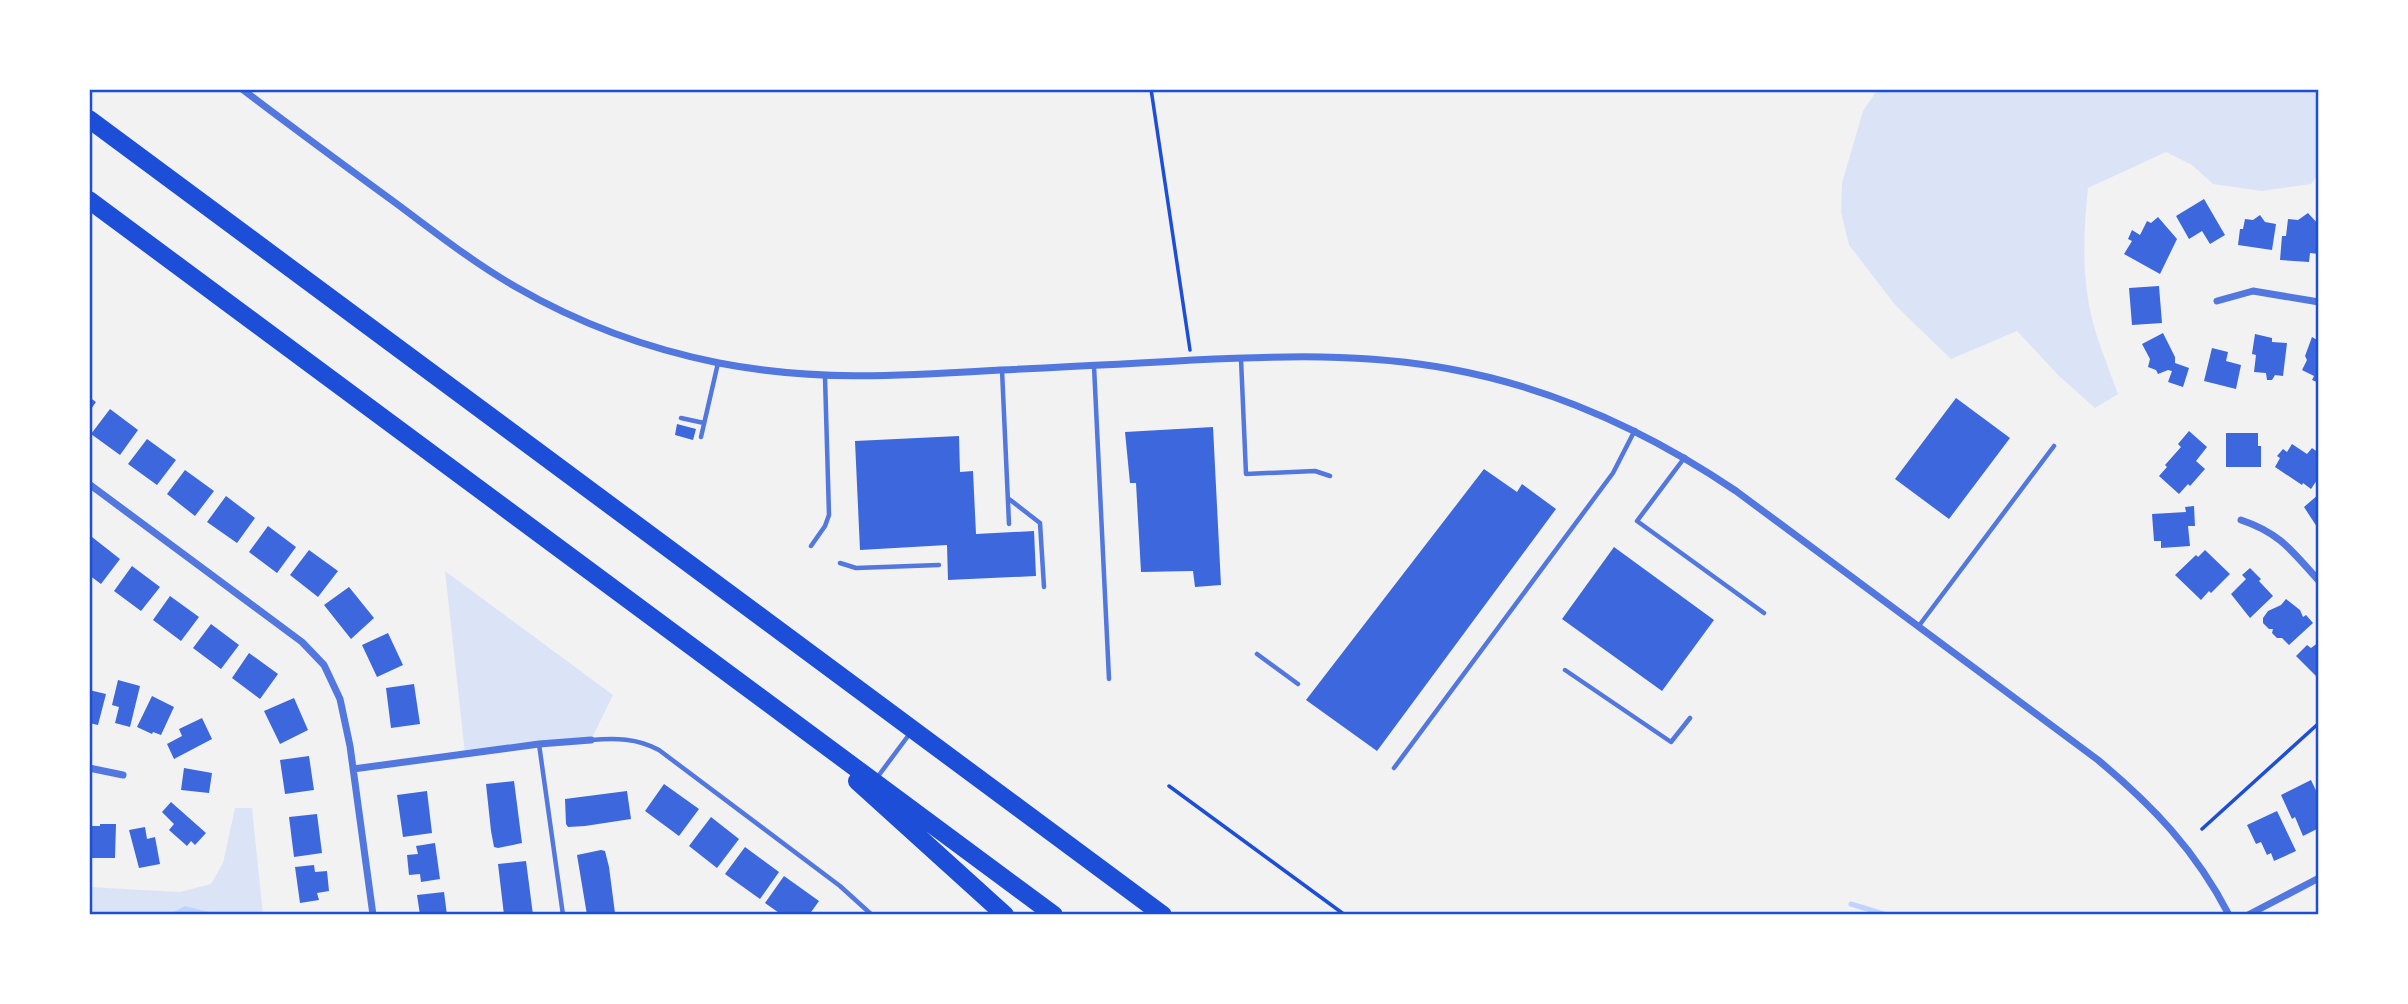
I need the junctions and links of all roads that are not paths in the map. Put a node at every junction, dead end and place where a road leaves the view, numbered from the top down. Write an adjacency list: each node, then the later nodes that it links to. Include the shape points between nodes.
1 (242, 89): 7 (street, via 457,250 542,302 621,335)
2 (89, 119): 34 (highway)
3 (89, 200): 41 (highway, via 779,711)
4 (2217, 301): 5 (street, via 2253,291)
5 (2319, 302)
6 (1240, 358): 8 (street); 13 (street, via 1349,358 1451,369 1547,394); 17 (lane, via 1246,474 1315,471)
7 (718, 363): 10 (street); 12 (lane)
8 (1094, 365): 9 (street); 31 (lane)
9 (1002, 370): 10 (street); 19 (lane)
10 (825, 377): 22 (lane, via 829,514)
11 (681, 418): 12 (lane)
12 (704, 424): 14 (lane)
13 (1634, 430): 16 (street); 38 (lane, via 1613,473)
14 (701, 437)
15 (2054, 446): 28 (lane)
16 (1685, 457): 27 (lane, via 1637,521); 28 (street)
17 (1330, 476)
18 (89, 484): 39 (street, via 314,653 334,681)
19 (1008, 498): 21 (lane); 26 (lane, via 1040,523)
20 (2241, 520): 25 (street, via 2279,537)
21 (1009, 524)
22 (811, 546)
23 (840, 563): 24 (lane, via 856,568)
24 (939, 565)
25 (2319, 581)
26 (1044, 587)
27 (1764, 613)
28 (1918, 627): 49 (street, via 2127,784 2194,856)
29 (1257, 654): 32 (lane)
30 (1565, 670): 33 (lane, via 1671,743)
31 (1109, 679)
32 (1298, 684)
33 (1690, 718)
34 (913, 730): 41 (lane); 48 (highway)
35 (591, 740): 36 (street); 45 (lane, via 617,737 659,750)
36 (539, 744): 39 (street); 44 (lane)
37 (89, 768): 40 (street)
38 (1394, 768)
39 (353, 769): 43 (street)
40 (123, 775)
41 (870, 786): 46 (highway); 47 (highway)
42 (2319, 878): 50 (street)
43 (373, 915)
44 (563, 915)
45 (872, 915)
46 (1005, 915)
47 (1054, 915)
48 (1163, 915)
49 (2229, 915)
50 (2248, 915)

